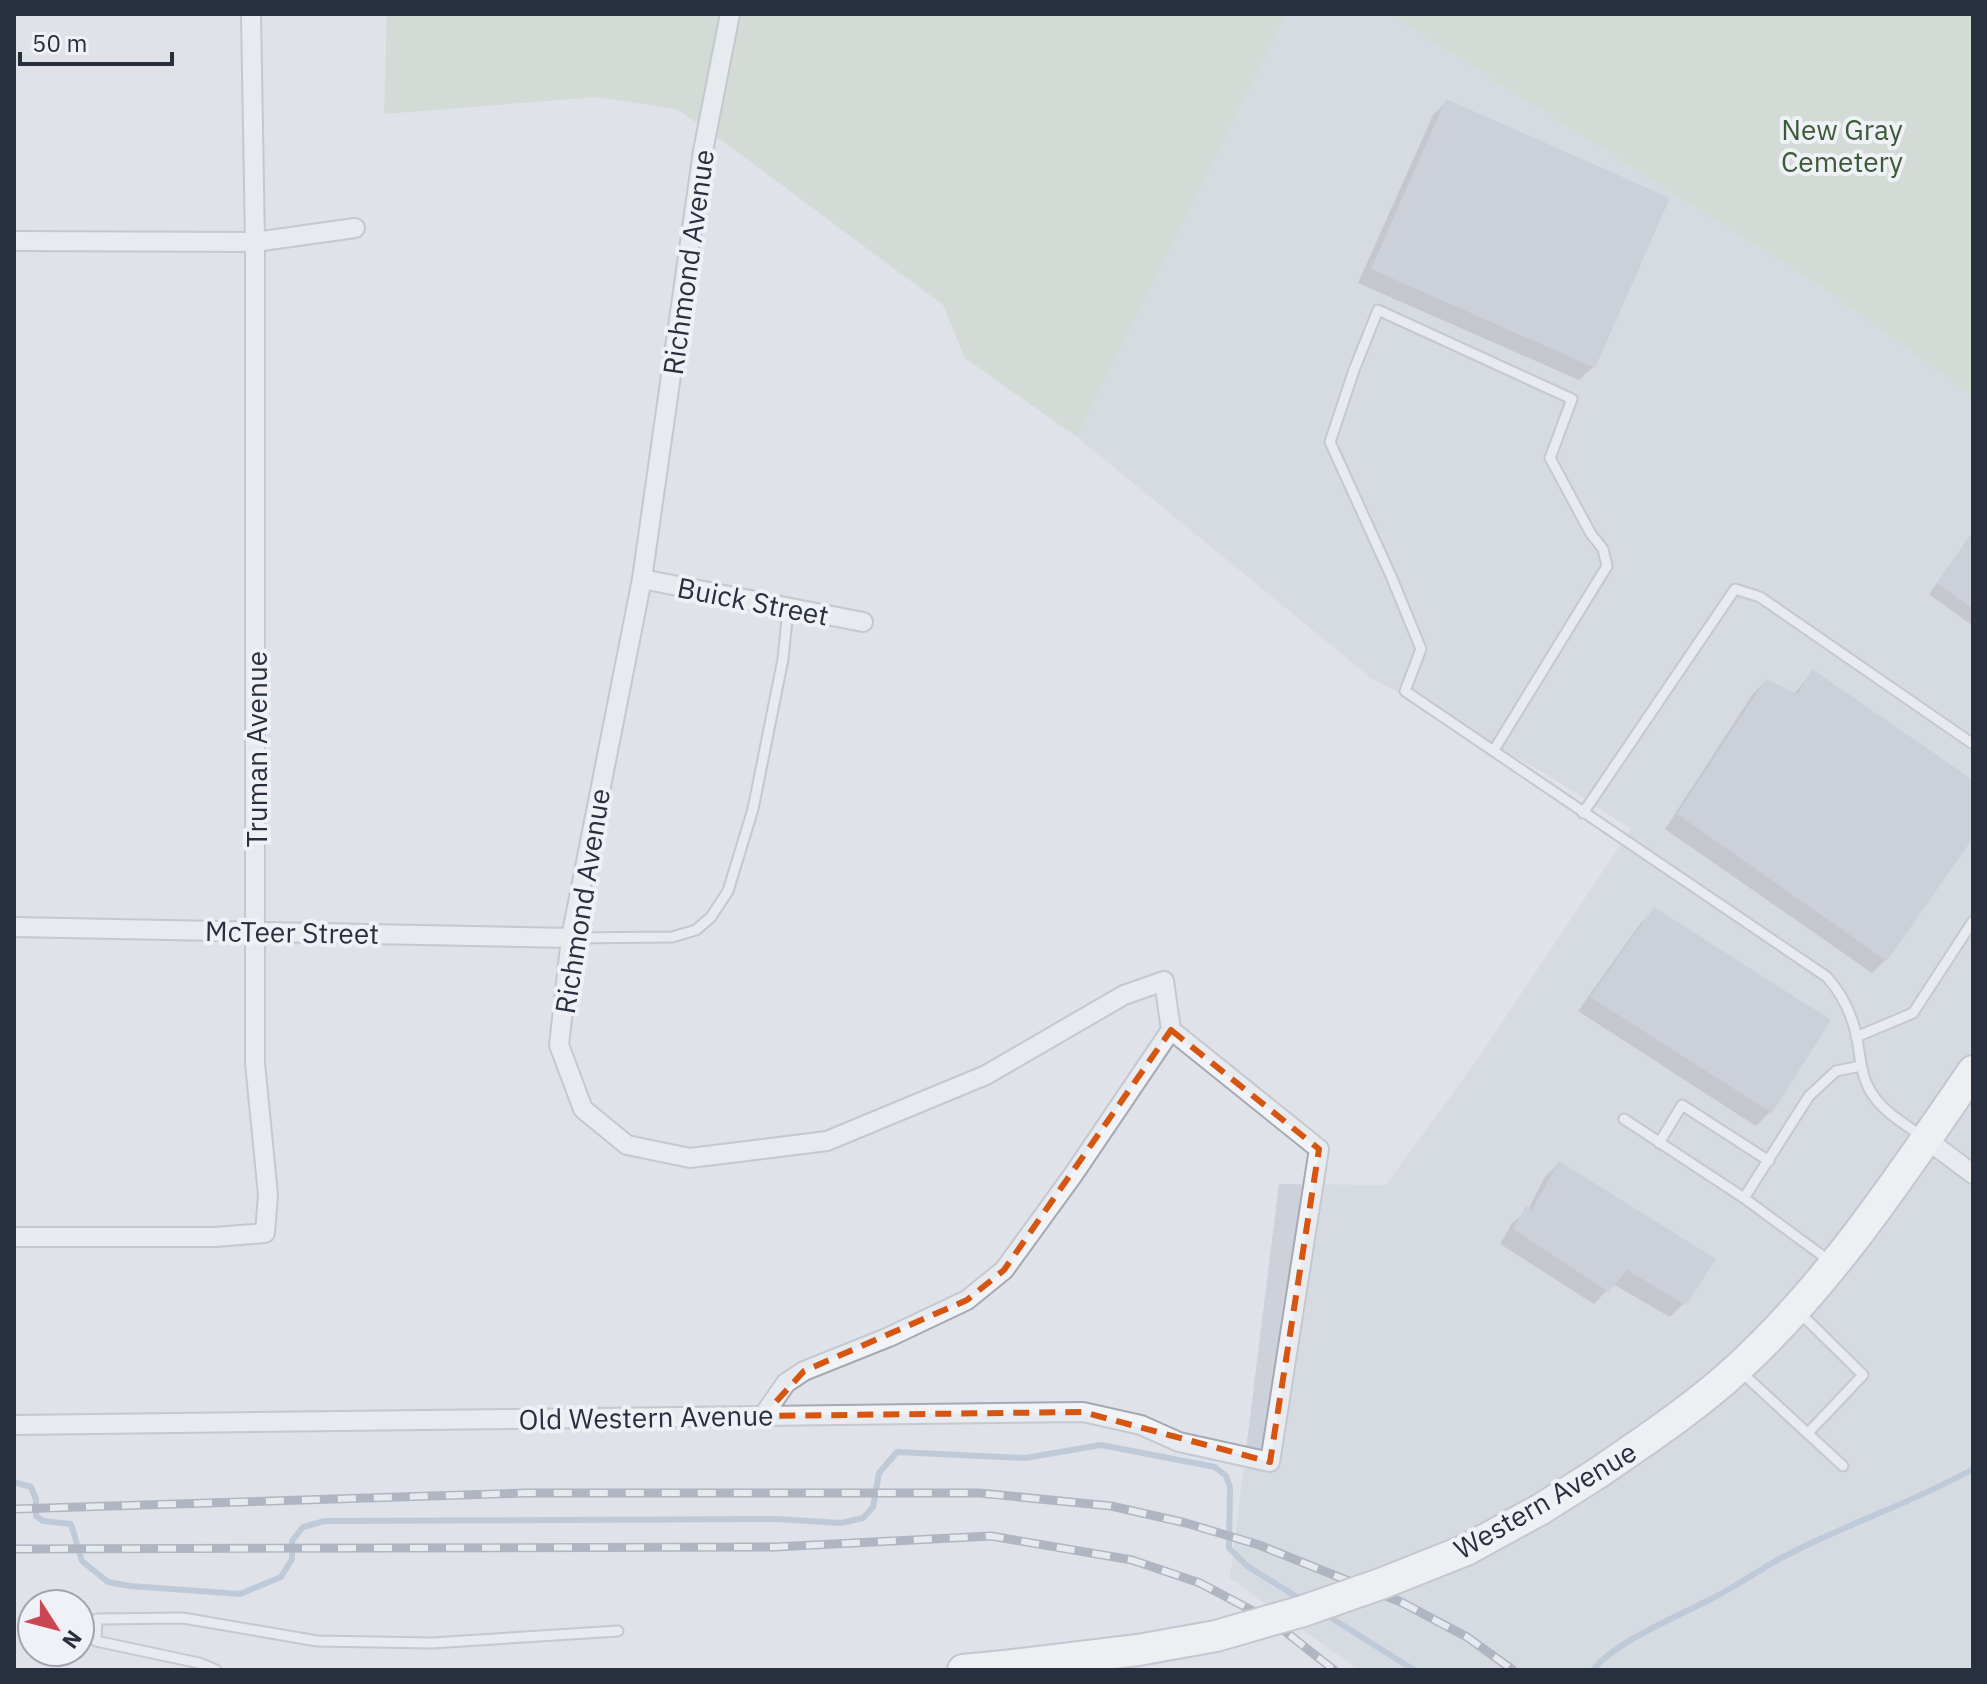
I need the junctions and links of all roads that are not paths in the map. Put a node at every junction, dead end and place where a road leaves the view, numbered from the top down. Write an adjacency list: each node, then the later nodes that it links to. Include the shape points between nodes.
1 (251, 14): 5 (street, Truman Avenue)
2 (730, 14): 6 (street, Richmond Avenue, via 703,151)
3 (355, 228): 5 (street)
4 (14, 241): 5 (street)
5 (255, 242): 14 (street, Truman Avenue)
6 (642, 579): 7 (street, Buick Street); 15 (street, Richmond Avenue)
7 (788, 609): 8 (street, Buick Street); 15 (lane, via 753,809 728,891 711,917 696,930 672,937)
8 (863, 622)
9 (1973, 744): 11 (lane, via 1760,597 1735,589)
10 (1494, 750): 10 (lane, via 1405,691 1421,649 1330,442 1378,310 1572,399 1550,458 1603,549 1607,566); 11 (lane)
11 (1583, 813): 17 (lane, via 1827,977 1845,1003)
12 (1973, 921): 17 (lane, via 1913,1013)
13 (14, 927): 14 (street, McTeer Street)
14 (256, 931): 15 (street, McTeer Street); 26 (street, Truman Avenue, via 255,1063 268,1195 265,1233)
15 (571, 938): 16 (street, Richmond Avenue, via 559,1045 583,1109 627,1145 690,1158 827,1141 986,1075 1124,995 1164,981)
16 (1171, 1030): 30 (street, via 1004,1270 967,1300 804,1371 786,1383); 30 (street, Old Western Avenue, via 1319,1149 1270,1462 1179,1442 1141,1425 1083,1412)
17 (1856, 1037): 18 (lane)
18 (1861, 1066): 21 (lane, via 1871,1092 1887,1111); 23 (lane, via 1836,1071 1809,1096)
19 (1973, 1071): 21 (main road, Western Avenue)
20 (1624, 1119): 22 (lane)
21 (1926, 1139): 24 (street); 27 (main road, Western Avenue)
22 (1659, 1143): 23 (lane, via 1682,1105); 25 (lane)
23 (1769, 1161): 25 (lane)
24 (1973, 1174)
25 (1744, 1198): 27 (lane)
26 (14, 1237)
27 (1833, 1264): 28 (main road, Western Avenue)
28 (1795, 1309): 29 (main road, Western Avenue); 32 (lane, via 1863,1375)
29 (1738, 1368): 32 (lane); 36 (main road, Western Avenue, bridge, via 1655,1435 1541,1509 1466,1550 1383,1583 1216,1636)
30 (763, 1416): 31 (street, Old Western Avenue)
31 (14, 1425)
32 (1808, 1433): 33 (lane)
33 (1843, 1466)
34 (618, 1631): 35 (lane, via 432,1643 317,1641 183,1618 97,1619 96,1641)
35 (216, 1670)
36 (963, 1670)

